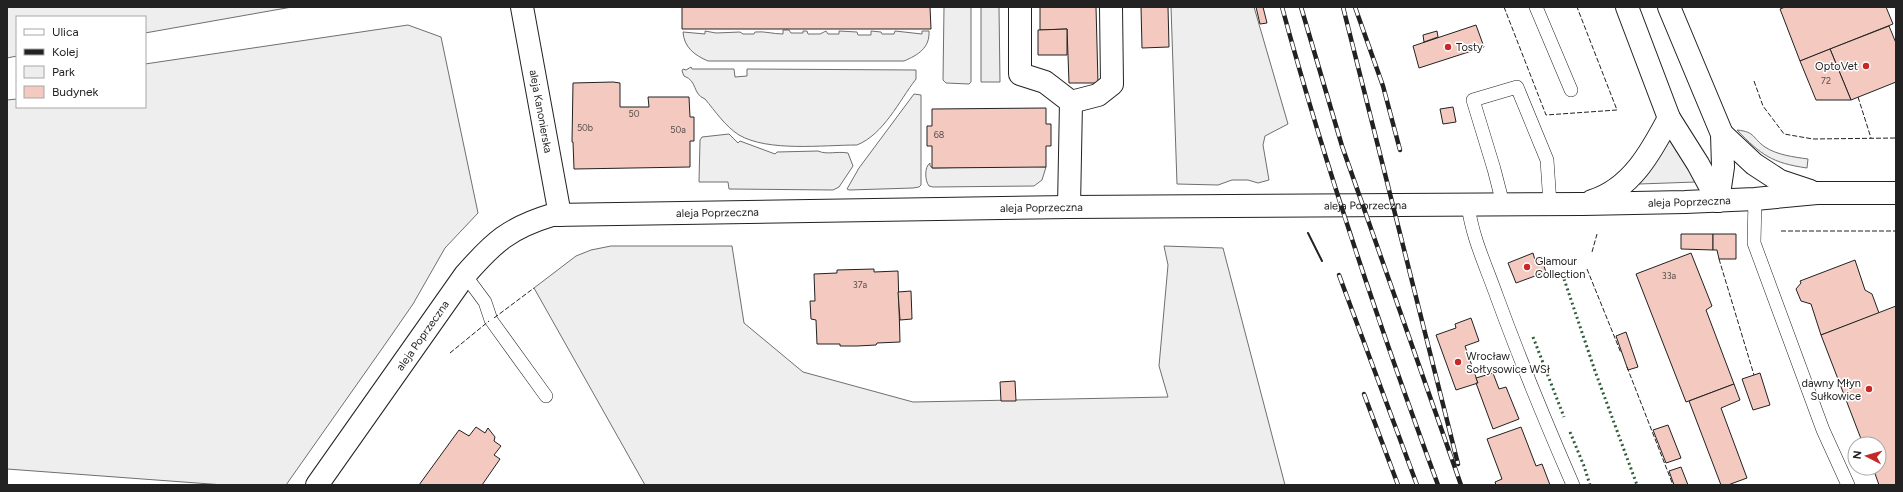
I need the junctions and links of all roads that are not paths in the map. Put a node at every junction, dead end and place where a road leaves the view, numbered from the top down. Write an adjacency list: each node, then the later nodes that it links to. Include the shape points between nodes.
1 (522, 7): 20 (street, aleja Kanonierska)
2 (1020, 7): 8 (street, via 1020,74 1045,82)
3 (1111, 7): 8 (street, via 1112,84 1098,95)
4 (1536, 7): 7 (lane)
5 (1627, 7): 9 (street)
6 (1669, 7): 10 (street)
7 (1571, 90)
8 (1071, 102): 19 (street)
9 (1669, 118): 14 (street); 18 (street, via 1654,147 1632,176 1604,197)
10 (1722, 134): 12 (street, via 1754,164 1780,181); 14 (street, via 1723,167)
11 (1896, 193): 12 (street, aleja Poprzeczna)
12 (1817, 194): 13 (street, aleja Poprzeczna)
13 (1755, 199): 14 (street, aleja Poprzeczna); 25 (lane, via 1754,243 1823,430)
14 (1718, 200): 18 (street, aleja Poprzeczna)
15 (1468, 204): 16 (street, aleja Poprzeczna); 19 (street, aleja Poprzeczna); 24 (lane, via 1470,224 1504,318)
16 (1503, 204): 17 (street, aleja Poprzeczna); 17 (lane, via 1473,100 1517,87 1547,160)
17 (1550, 204): 18 (street, aleja Poprzeczna)
18 (1583, 204)
19 (1069, 208): 20 (street, aleja Poprzeczna)
20 (560, 215): 21 (street, aleja Poprzeczna, via 530,222 509,232 487,250)
21 (464, 275): 22 (lane, via 485,302 491,320); 23 (street, aleja Poprzeczna)
22 (546, 396)
23 (317, 485)
24 (1573, 485)
25 (1848, 485)

